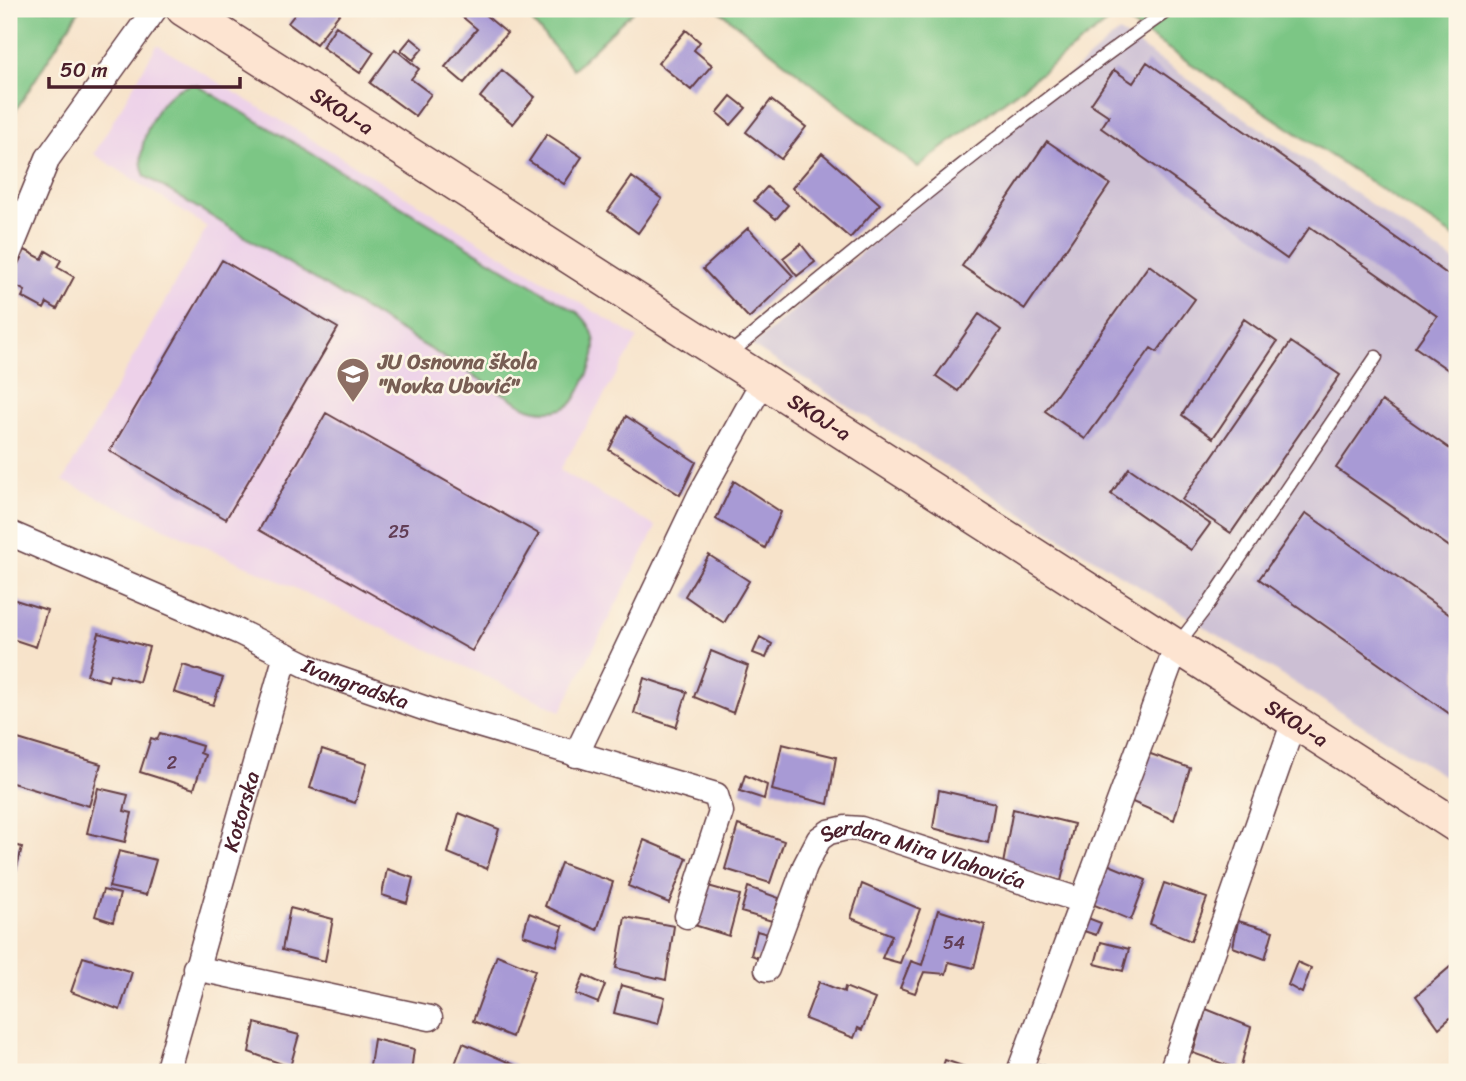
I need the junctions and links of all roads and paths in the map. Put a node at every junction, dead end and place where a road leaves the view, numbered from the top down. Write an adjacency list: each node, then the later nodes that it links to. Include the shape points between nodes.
1 (155, 9): 4 (street, via 48,158)
2 (183, 9): 6 (main road, SKOJ-a)
3 (1167, 10): 6 (lane, via 1088,66)
4 (9, 253)
5 (1376, 357): 9 (lane)
6 (726, 358): 7 (main road, SKOJ-a)
7 (763, 381): 9 (main road, SKOJ-a); 12 (street, via 700,495)
8 (9, 533): 10 (street, Ivangradska)
9 (1177, 645): 11 (main road, SKOJ-a); 14 (street)
10 (286, 655): 12 (street, Ivangradska, via 322,673 438,713); 16 (street, Kotorska)
11 (1294, 721): 13 (main road, SKOJ-a); 21 (street)
12 (576, 755): 15 (street, Ivangradska, via 716,795 721,812)
13 (1457, 826)
14 (1083, 901): 17 (street, Serdara Mira Vlahovića, via 846,828 819,839); 20 (street)
15 (687, 916)
16 (195, 968): 18 (street); 19 (street, Kotorska)
17 (767, 969)
18 (430, 1018)
19 (167, 1072)
20 (1019, 1072)
21 (1171, 1072)

